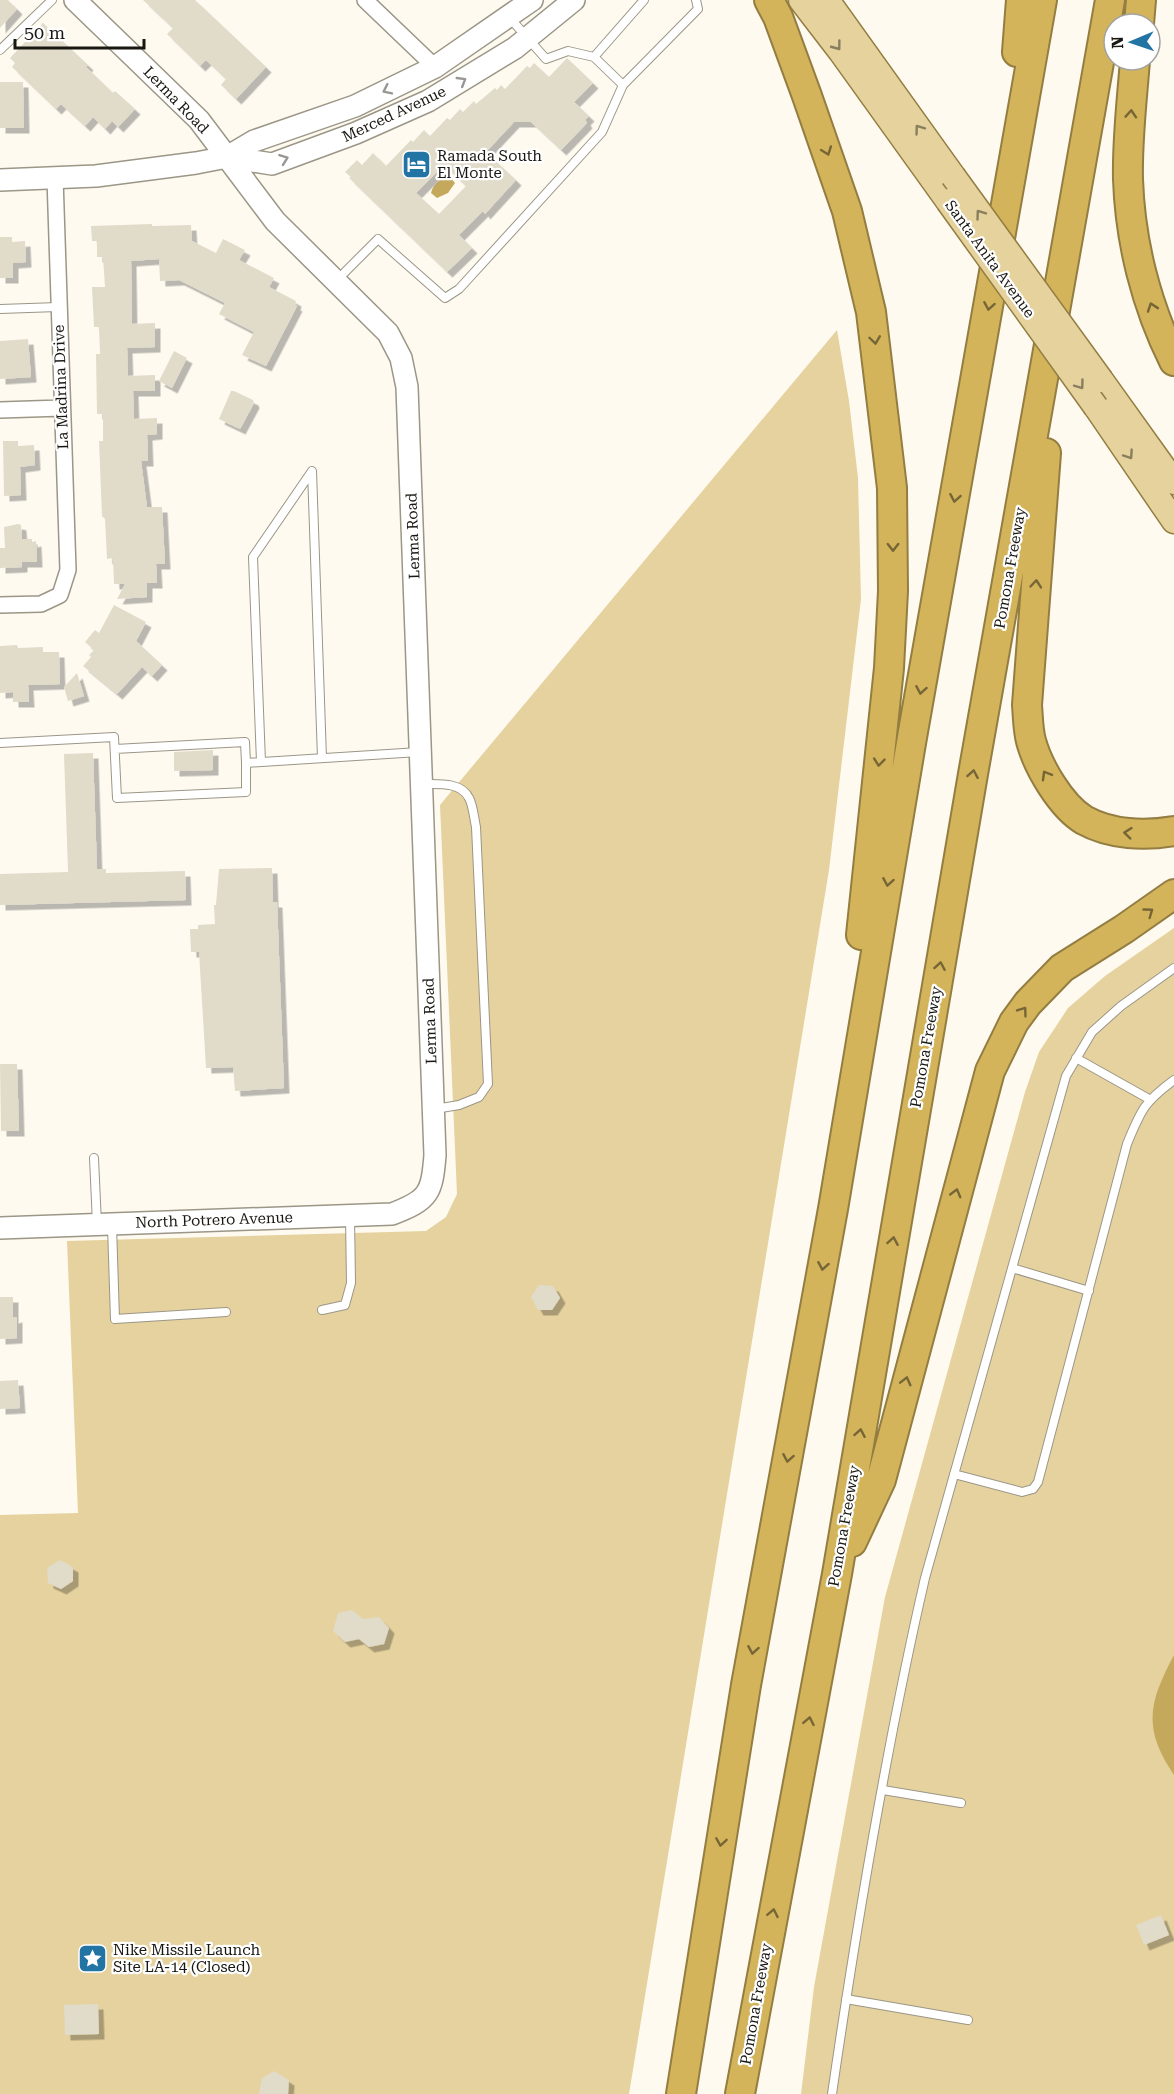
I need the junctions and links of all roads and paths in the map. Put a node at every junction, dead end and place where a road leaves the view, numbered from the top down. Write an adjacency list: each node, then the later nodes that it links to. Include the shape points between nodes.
1 (52, 0): 16 (lane)
2 (75, 0): 21 (street, Lerma Road, via 199,120)
3 (365, 0): 18 (street)
4 (532, 0): 14 (street, Merced Avenue)
5 (574, 0): 15 (street, Merced Avenue)
6 (644, 0): 17 (lane)
7 (696, 0): 20 (lane, via 698,9)
8 (769, 0): 51 (highway, one-way to 51, via 831,161 850,222 871,312 892,488 889,668)
9 (801, 0): 33 (main road, Santa Anita Avenue, one-way to 33, bridge)
10 (827, 0): 32 (main road, Santa Anita Avenue, one-way to 10, bridge)
11 (1021, 0): 24 (highway)
12 (1042, 0): 24 (highway)
13 (1110, 0): 26 (highway, Pomona Freeway)
14 (509, 16): 15 (lane); 18 (street, Merced Avenue)
15 (527, 39): 17 (lane, via 546,60 568,51); 21 (street, Merced Avenue, one-way to 15, via 272,164 356,134 428,102)
16 (0, 50)
17 (594, 57): 20 (lane)
18 (435, 67): 21 (street, Merced Avenue, one-way to 21, via 355,106 254,141)
19 (1134, 72): 29 (highway, one-way to 19, via 1140,271 1134,231 1128,180)
20 (623, 85): 25 (lane, via 602,132 459,290 445,298 378,239)
21 (227, 157): 22 (street, Merced Avenue); 25 (street, Lerma Road, via 275,221)
22 (55, 178): 23 (street, Merced Avenue); 27 (street, La Madrina Drive)
23 (0, 180)
24 (1002, 233): 51 (highway, one-way to 51)
25 (336, 282): 37 (street, Lerma Road, via 388,333 401,358 407,387)
26 (1060, 285): 42 (highway, one-way to 26, via 1152,835 1117,831 1084,819 1044,775 1030,740 1027,705); 60 (highway, Pomona Freeway, one-way to 26)
27 (58, 307): 28 (lane); 30 (street, La Madrina Drive)
28 (0, 309)
29 (1174, 361)
30 (62, 408): 31 (street); 34 (street, La Madrina Drive, via 68,570 60,595 41,604)
31 (0, 410)
32 (1174, 482)
33 (1174, 521)
34 (0, 605)
35 (0, 743): 36 (lane, via 114,737)
36 (115, 749): 40 (lane, via 245,742); 40 (lane, via 117,798 246,792)
37 (421, 752): 38 (lane); 41 (street, Lerma Road)
38 (322, 758): 39 (lane); 39 (lane, via 312,471 253,557)
39 (261, 762): 40 (lane)
40 (246, 763)
41 (422, 784): 48 (street, Lerma Road); 48 (lane, via 457,787 469,797 476,826 488,1084 479,1097)
42 (1174, 831)
43 (1174, 894): 60 (highway, one-way to 43, via 881,1480 984,1092 1002,1044 1028,1003 1062,968)
44 (1174, 968): 45 (lane, via 1092,1032)
45 (1076, 1058): 47 (lane); 55 (lane, via 1066,1076)
46 (1174, 1080): 47 (lane)
47 (1149, 1100): 56 (lane, via 1127,1144)
48 (434, 1109): 50 (street, Lerma Road, via 433,1180)
49 (93, 1158): 53 (lane)
50 (424, 1197): 52 (street, North Potrero Avenue, via 392,1214)
51 (833, 1209): 65 (highway, one-way to 65, via 746,1685)
52 (350, 1215): 53 (street, North Potrero Avenue); 57 (lane, via 351,1282 345,1305)
53 (104, 1225): 54 (street, North Potrero Avenue); 58 (lane, via 115,1319)
54 (0, 1228)
55 (1012, 1268): 56 (lane); 59 (lane)
56 (1089, 1291): 59 (lane, via 1033,1490 1022,1492)
57 (322, 1310)
58 (226, 1312)
59 (954, 1474): 61 (lane, via 911,1639)
60 (837, 1574): 66 (highway, Pomona Freeway, one-way to 60)
61 (883, 1790): 62 (lane); 63 (lane)
62 (961, 1803)
63 (846, 2000): 64 (lane); 67 (lane)
64 (968, 2020)
65 (681, 2094)
66 (740, 2094)
67 (832, 2094)

